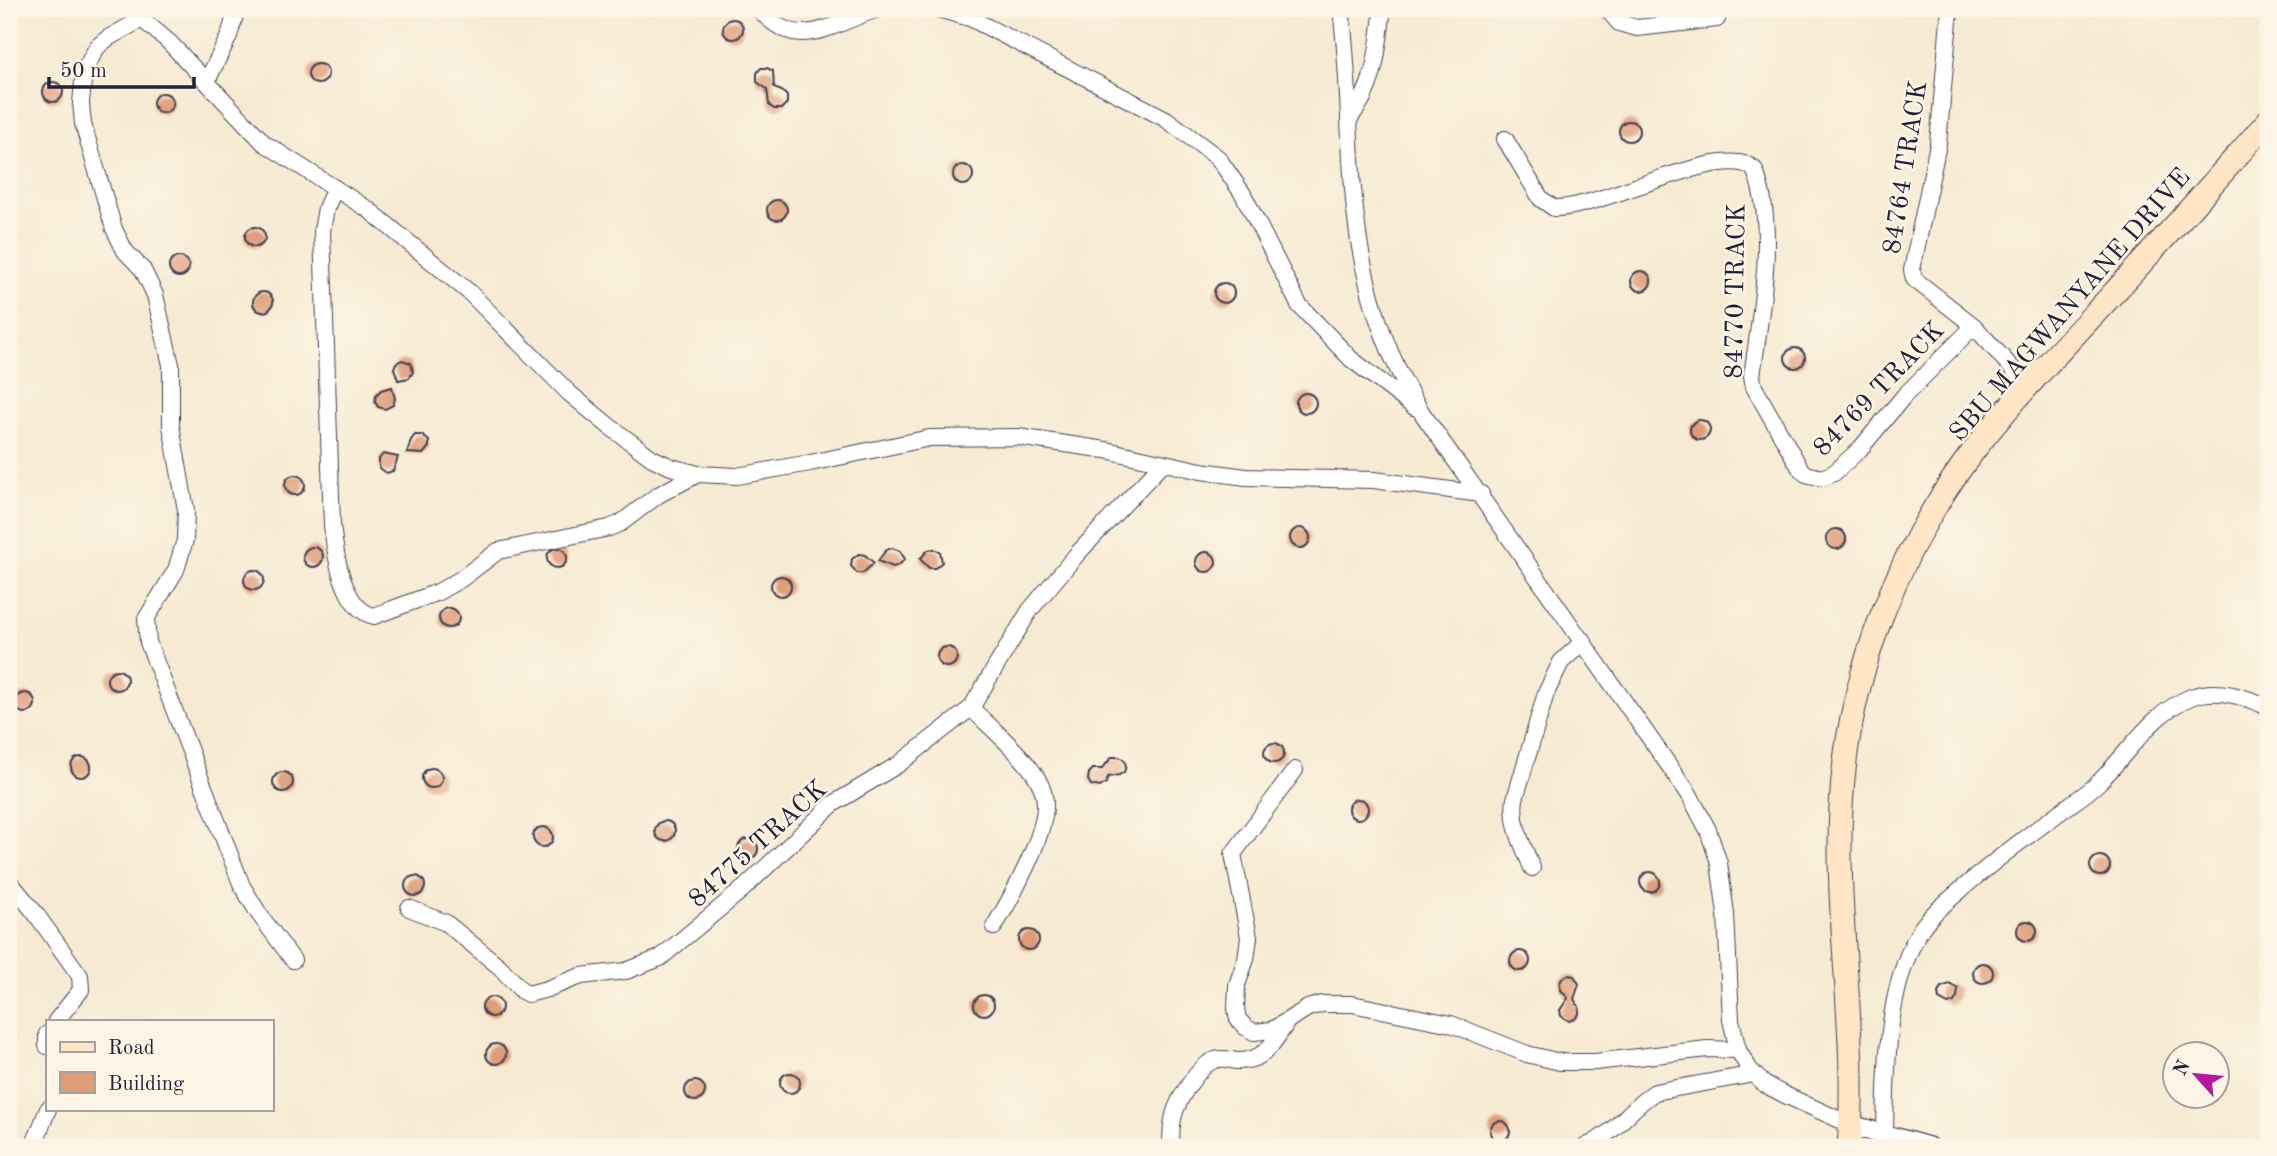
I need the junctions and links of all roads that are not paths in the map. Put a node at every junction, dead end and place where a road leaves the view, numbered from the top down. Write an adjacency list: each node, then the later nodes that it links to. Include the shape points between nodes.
1 (237, 9): 11 (street)
2 (759, 9): 3 (street, via 783,29 807,35)
3 (878, 9)
4 (938, 9): 18 (street, via 970,18 1166,119 1202,144 1243,194 1299,305 1351,359)
5 (1341, 9): 12 (street)
6 (1383, 9): 12 (street, via 1372,82)
7 (1607, 9): 10 (street, via 1619,23 1637,28)
8 (1950, 9): 16 (street, 84764 TRACK, via 1938,144 1912,262 1914,279)
9 (136, 14): 11 (street); 31 (street, via 97,47 84,71 81,103 114,229 155,295 171,365 171,426 186,510 185,540 176,570 146,619 148,642 242,886)
10 (1717, 19)
11 (207, 81): 15 (street, via 264,143)
12 (1350, 118): 18 (street, via 1367,284 1386,343)
13 (2266, 128): 17 (main road, SBU MAGWANYANE DRIVE)
14 (1505, 139): 21 (street, 84770 TRACK, via 1541,199 1554,208 1714,165 1742,162 1754,169 1763,208 1765,254 1754,387 1800,468)
15 (335, 188): 20 (street, via 469,292 608,426 652,458); 20 (street, via 322,231 335,548 338,568 361,610 371,616 438,592 498,551 621,523 658,495)
16 (1974, 326): 17 (street, 84769 TRACK); 21 (street, 84769 TRACK, via 1848,462)
17 (2028, 386): 38 (main road, SBU MAGWANYANE DRIVE, via 1963,466 1906,560 1875,634 1849,728 1840,870 1850,1037)
18 (1422, 413): 22 (street)
19 (1162, 464): 20 (street, via 1063,443 981,436 930,438 737,475); 22 (street, via 1246,477 1374,480); 25 (street, 84775 TRACK, via 1099,528 1030,610)
20 (698, 474)
21 (1818, 478)
22 (1481, 495): 23 (street)
23 (1584, 641): 27 (street, via 1554,674 1517,789 1514,820); 34 (street, via 1689,794 1708,830 1719,863 1726,914 1731,1020)
24 (2268, 707): 37 (street, via 2222,693 2193,696 2170,708 2095,786 1982,871 1935,913 1910,949 1892,1016)
25 (971, 708): 29 (street, 84775 TRACK, via 899,764 832,804 710,919 644,966 581,976 528,994 454,929); 30 (street, via 1029,768 1045,803 1026,867)
26 (1295, 770): 32 (street, via 1232,859 1249,937 1235,998 1238,1019 1245,1027 1262,1032)
27 (1532, 867)
28 (9, 881): 33 (street, via 80,976 81,990)
29 (409, 908)
30 (994, 926)
31 (293, 960)
32 (1290, 1017): 34 (street, via 1322,1004 1352,1004 1451,1024 1560,1062); 40 (street, via 1261,1056 1254,1060 1217,1059 1199,1073 1174,1114)
33 (57, 1020)
34 (1738, 1050): 35 (street)
35 (1754, 1074): 38 (street); 41 (street, via 1655,1092 1613,1131)
36 (48, 1110): 39 (street)
37 (1885, 1135): 38 (street); 42 (street)
38 (1850, 1136)
39 (33, 1147)
40 (1171, 1147)
41 (1585, 1147)
42 (1928, 1147)

